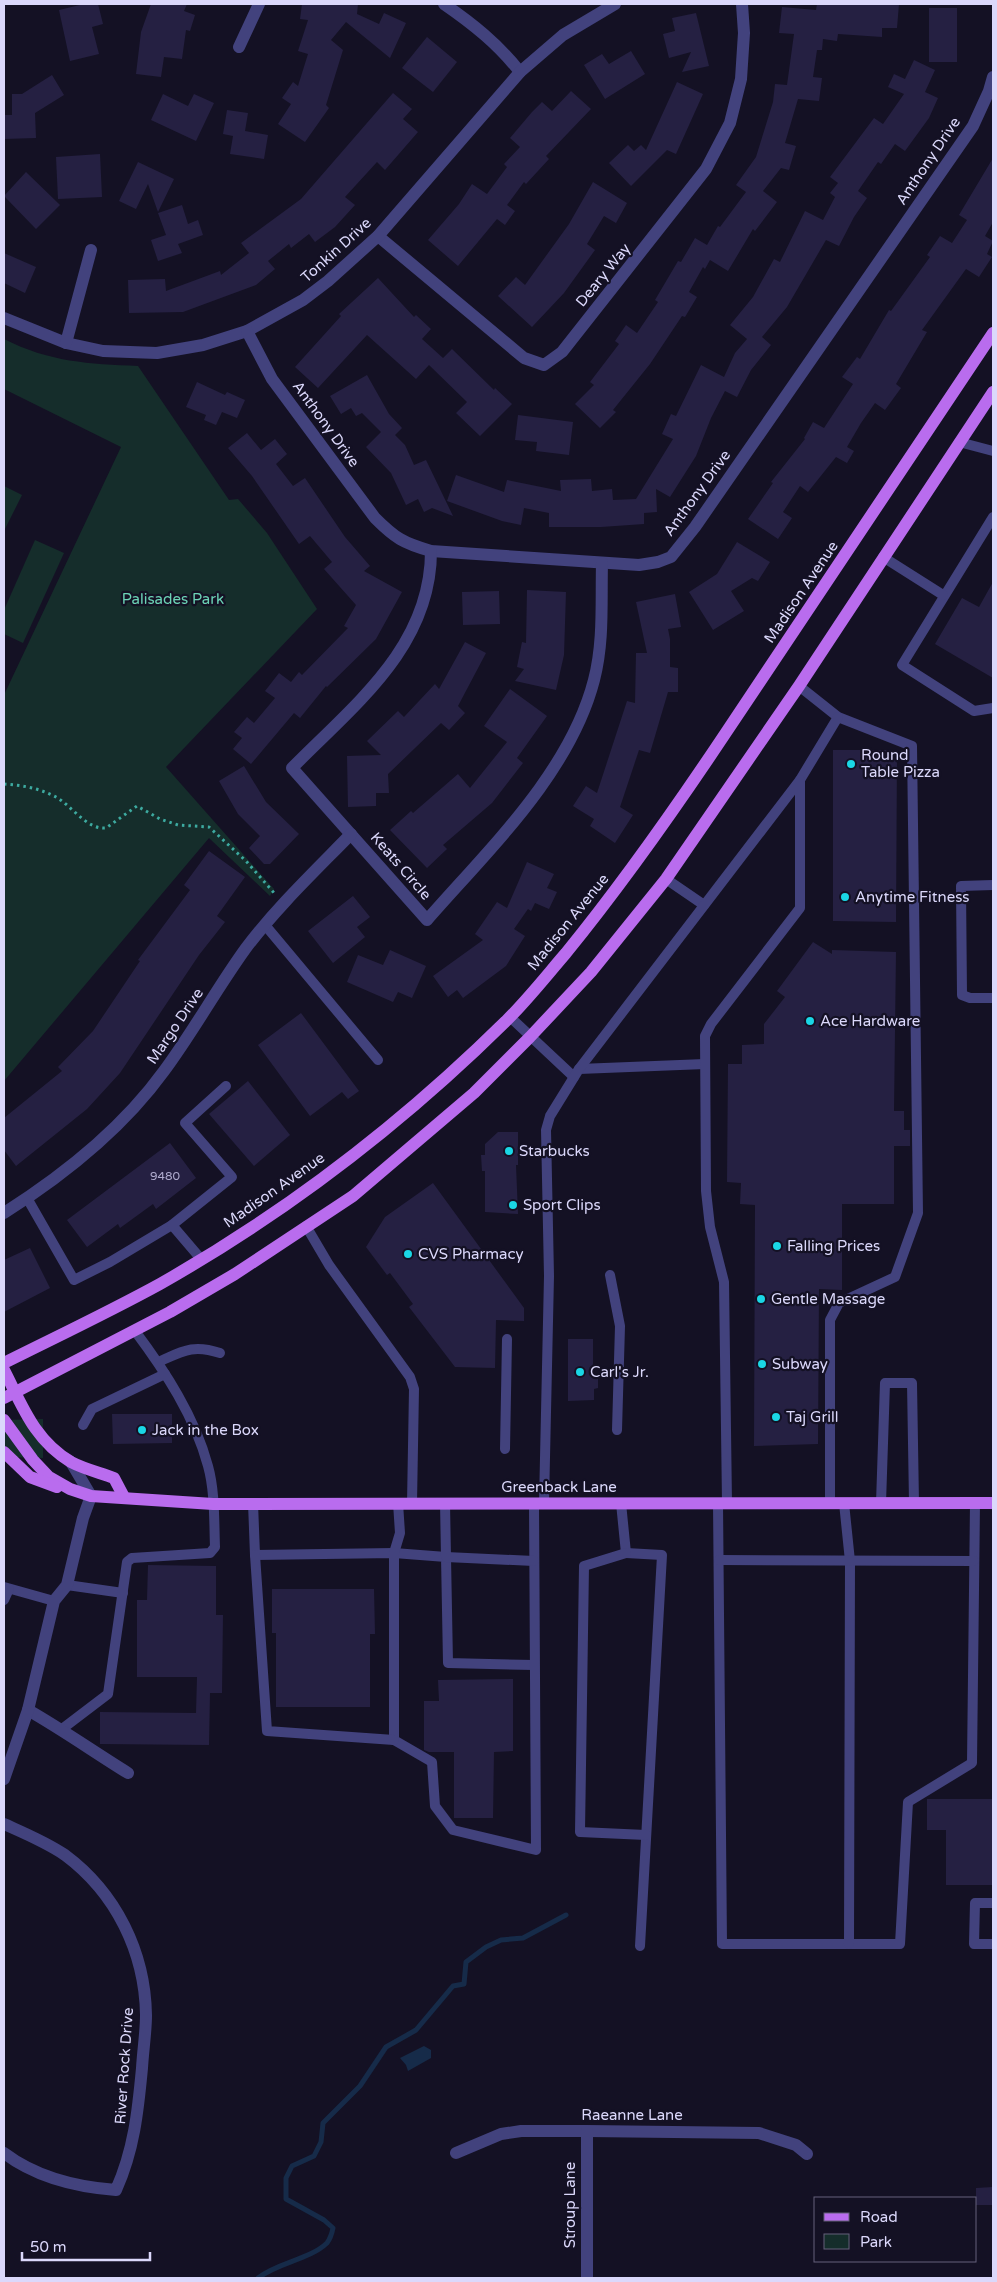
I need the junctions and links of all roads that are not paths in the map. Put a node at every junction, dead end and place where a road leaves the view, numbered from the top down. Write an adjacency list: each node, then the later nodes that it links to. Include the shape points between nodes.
1 (259, 4): 5 (street)
2 (444, 4): 6 (street, via 504,51)
3 (615, 4): 6 (street, Tonkin Drive, via 562,35)
4 (742, 4): 8 (street, Deary Way, via 741,80 730,123 706,169 562,352 544,365 524,358)
5 (239, 47)
6 (520, 72): 8 (street, Tonkin Drive)
7 (993, 78): 20 (street, Anthony Drive, via 973,126 671,557 639,565)
8 (378, 236): 11 (street, Tonkin Drive, via 303,300)
9 (91, 250): 13 (street)
10 (4, 318): 13 (street, Tonkin Drive)
11 (247, 331): 13 (street, Tonkin Drive, via 203,345 157,353 103,351); 18 (street, Anthony Drive, via 272,379 375,518 393,536)
12 (993, 333): 32 (main road, Madison Avenue, via 653,839 601,910)
13 (66, 343)
14 (993, 392): 15 (main road)
15 (959, 442): 16 (lane); 19 (main road)
16 (993, 451)
17 (993, 516): 21 (lane)
18 (431, 551): 20 (street, Anthony Drive); 26 (street, Keats Circle, via 423,603 401,652 385,674 292,768)
19 (883, 557): 21 (lane); 22 (main road)
20 (602, 563): 26 (street, Keats Circle, via 599,653 587,704 570,740 511,824 426,920)
21 (943, 595): 23 (lane, via 902,665 974,711)
22 (799, 686): 24 (lane); 27 (main road)
23 (993, 708)
24 (838, 717): 25 (lane); 68 (lane, via 912,746 918,1213 895,1277 839,1303 830,1320)
25 (800, 780): 29 (lane); 35 (lane, via 800,908 710,1024 705,1036)
26 (351, 834): 30 (street, Margo Drive)
27 (666, 879): 29 (lane); 33 (main road, via 591,972)
28 (993, 885): 31 (lane, via 961,886 962,995)
29 (704, 905): 36 (lane)
30 (265, 925): 34 (lane); 38 (street, Margo Drive, via 137,1105 62,1174)
31 (993, 998)
32 (510, 1017): 33 (lane); 42 (main road, Madison Avenue, via 436,1086 327,1174)
33 (530, 1037): 36 (lane); 41 (main road, via 413,1147 353,1196)
34 (378, 1060)
35 (705, 1064): 36 (lane); 67 (lane, via 706,1191 710,1227 724,1282)
36 (576, 1073): 65 (lane, via 550,1116 546,1130 549,1276)
37 (226, 1086): 40 (lane, via 186,1123 232,1177)
38 (27, 1198): 39 (street, Margo Drive); 40 (lane, via 74,1280)
39 (4, 1214)
40 (172, 1225): 42 (lane)
41 (306, 1226): 44 (main road, via 235,1274); 63 (lane, via 329,1265 410,1377 414,1389)
42 (201, 1259): 48 (main road, Madison Avenue)
43 (610, 1275): 54 (lane, via 620,1326)
44 (135, 1331): 47 (lane); 51 (main road)
45 (507, 1339): 55 (lane)
46 (220, 1353): 47 (lane, via 190,1348)
47 (158, 1362): 50 (lane)
48 (4, 1364)
49 (4, 1370): 51 (main road)
50 (165, 1374): 53 (lane, via 92,1409); 74 (lane, via 196,1430 208,1468)
51 (10, 1395): 57 (main road, via 47,1443)
52 (4, 1420): 58 (main road, Greenback Lane, via 32,1460 49,1477)
53 (83, 1425)
54 (617, 1430)
55 (505, 1449)
56 (4, 1452): 58 (main road, via 30,1477)
57 (72, 1462): 59 (street); 60 (main road, via 114,1478)
58 (70, 1489): 59 (main road, Greenback Lane)
59 (91, 1496): 60 (main road, Greenback Lane); 83 (street)
60 (124, 1497): 74 (main road, Greenback Lane)
61 (253, 1503): 62 (main road, Greenback Lane); 74 (main road, Greenback Lane); 77 (lane)
62 (398, 1503): 63 (main road, Greenback Lane); 75 (lane, via 400,1533)
63 (412, 1503): 64 (main road, Greenback Lane)
64 (445, 1503): 65 (main road, Greenback Lane); 78 (lane)
65 (539, 1503): 66 (main road, Greenback Lane); 80 (lane)
66 (621, 1503): 67 (main road, Greenback Lane); 76 (lane)
67 (723, 1503): 68 (main road, Greenback Lane); 79 (lane)
68 (830, 1503): 69 (main road, Greenback Lane)
69 (844, 1503): 70 (main road, Greenback Lane); 81 (lane)
70 (881, 1503): 71 (main road, Greenback Lane); 71 (lane, via 885,1383 912,1383)
71 (914, 1503): 72 (main road, Greenback Lane)
72 (974, 1503): 73 (main road, Greenback Lane); 82 (lane)
73 (993, 1503)
74 (213, 1504): 85 (lane, via 215,1547 210,1553 132,1558 127,1562)
75 (394, 1553): 77 (lane); 78 (lane); 91 (lane)
76 (626, 1553): 95 (lane, via 662,1555); 95 (lane, via 584,1566 580,1832)
77 (255, 1555): 91 (lane, via 267,1731)
78 (446, 1557): 80 (lane); 88 (lane, via 448,1663)
79 (719, 1560): 81 (lane); 97 (lane, via 722,1944)
80 (534, 1561): 88 (lane)
81 (850, 1561): 82 (lane); 97 (lane)
82 (974, 1561): 97 (lane, via 972,1763 908,1802 900,1944)
83 (67, 1585): 85 (lane); 87 (street)
84 (6, 1588): 86 (lane); 87 (lane)
85 (123, 1593): 90 (lane, via 108,1694)
86 (4, 1600)
87 (54, 1601): 89 (street)
88 (534, 1665): 91 (lane, via 536,1850 453,1830 435,1806 432,1762)
89 (28, 1710): 90 (street); 93 (street)
90 (62, 1729): 92 (street)
91 (394, 1740)
92 (128, 1773)
93 (4, 1779)
94 (4, 1824): 101 (street, River Rock Drive, via 64,1855 103,1891 131,1938 139,1963 146,2016 138,2117 126,2168 116,2190 59,2181)
95 (646, 1834): 99 (lane)
96 (993, 1903): 98 (lane, via 975,1903 974,1944)
97 (849, 1944)
98 (993, 1944)
99 (640, 1946)
100 (587, 2131): 102 (street, Raeanne Lane, via 500,2134); 103 (street, Raeanne Lane, via 759,2133 796,2145); 104 (street, Stroup Lane)
101 (4, 2153)
102 (456, 2153)
103 (807, 2154)
104 (586, 2278)

